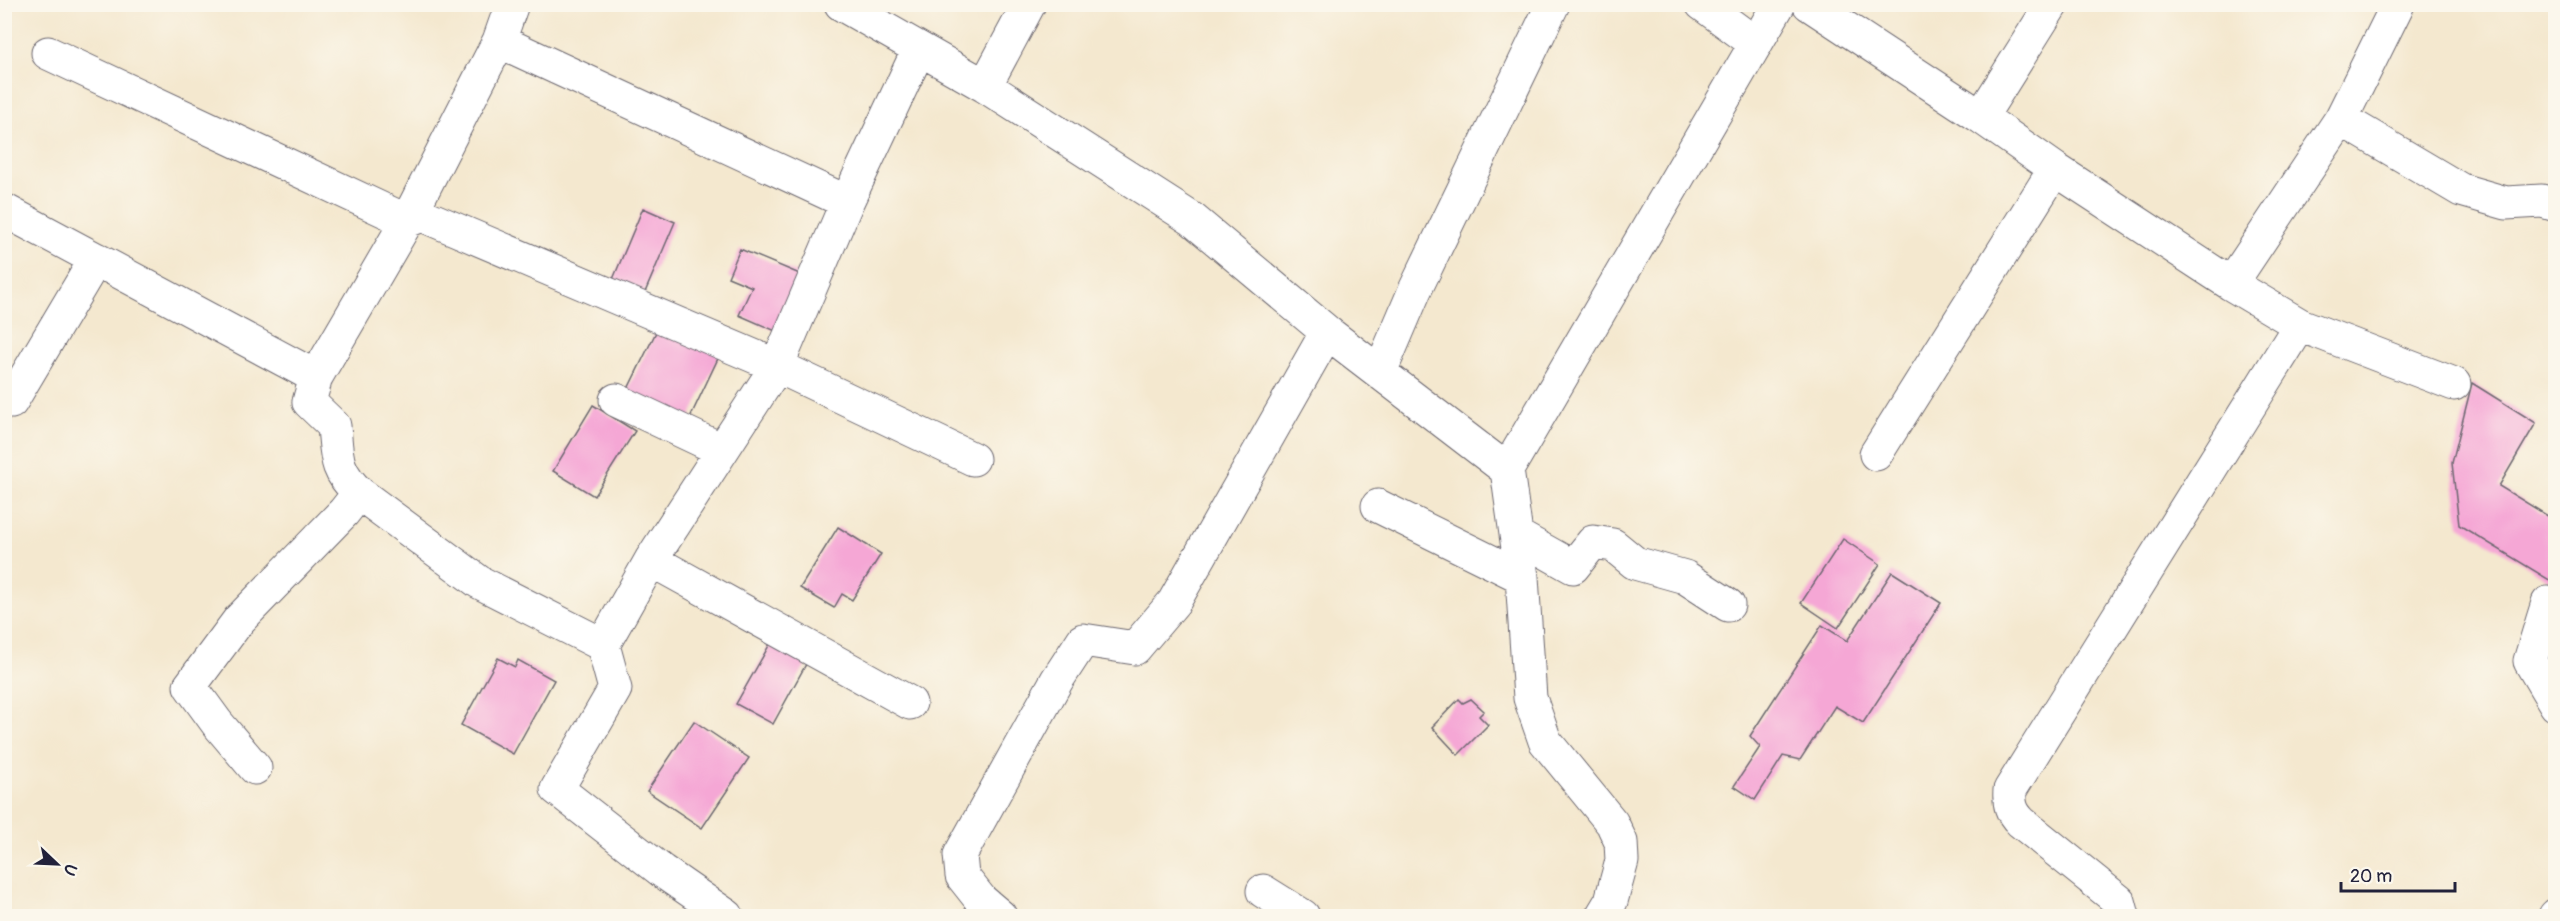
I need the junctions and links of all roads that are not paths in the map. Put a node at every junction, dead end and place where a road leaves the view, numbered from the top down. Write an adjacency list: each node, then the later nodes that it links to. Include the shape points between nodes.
1 (512, 4): 10 (street)
2 (841, 4): 12 (street)
3 (1029, 4): 14 (street)
4 (1553, 4): 27 (street, via 1415,290)
5 (1702, 4): 11 (street)
6 (1779, 4): 11 (street)
7 (1809, 4): 15 (street)
8 (2052, 4): 15 (street)
9 (2398, 4): 16 (street)
10 (499, 41): 18 (street); 21 (street)
11 (1756, 44): 35 (street)
12 (919, 49): 14 (street); 18 (street)
13 (48, 53): 21 (street)
14 (984, 86): 25 (street, via 1192,219)
15 (1981, 117): 17 (street)
16 (2341, 119): 19 (street, via 2461,190 2506,202 2542,201); 23 (street)
17 (2055, 170): 23 (street); 33 (street)
18 (847, 202): 26 (street)
19 (2556, 205)
20 (4, 210): 22 (street)
21 (407, 221): 26 (street, via 422,215); 28 (street)
22 (96, 259): 28 (street); 30 (street, via 11,402)
23 (2231, 284): 24 (street)
24 (2300, 325): 29 (street); 52 (street, via 2010,790 2012,812 2119,901)
25 (1327, 332): 27 (street); 49 (street, via 1174,602 1135,648 1083,640 1057,680 960,855 962,876)
26 (777, 366): 32 (street); 34 (street)
27 (1380, 372): 35 (street)
28 (316, 377): 36 (street, via 309,402 334,426 343,477)
29 (2454, 384)
30 (4, 398)
31 (615, 400): 32 (street)
32 (722, 450): 39 (street)
33 (1876, 454)
34 (973, 459)
35 (1507, 470): 38 (street)
36 (358, 493): 43 (street, via 479,582); 46 (street, via 239,620 190,686)
37 (1378, 506): 40 (street)
38 (1516, 535): 40 (street); 42 (street, via 1573,567 1593,542 1613,545 1635,563 1685,577)
39 (651, 560): 43 (street); 44 (street)
40 (1522, 577): 51 (street, via 1530,698 1545,741 1612,822 1621,842 1622,861 1611,901)
41 (2548, 603): 45 (street, via 2530,661)
42 (1728, 605)
43 (603, 645): 48 (street, via 615,689 557,789)
44 (910, 703)
45 (2556, 705)
46 (255, 768)
47 (1263, 891): 50 (street)
48 (727, 916)
49 (1000, 916)
50 (1303, 916)
51 (1602, 916)
52 (2123, 916)

